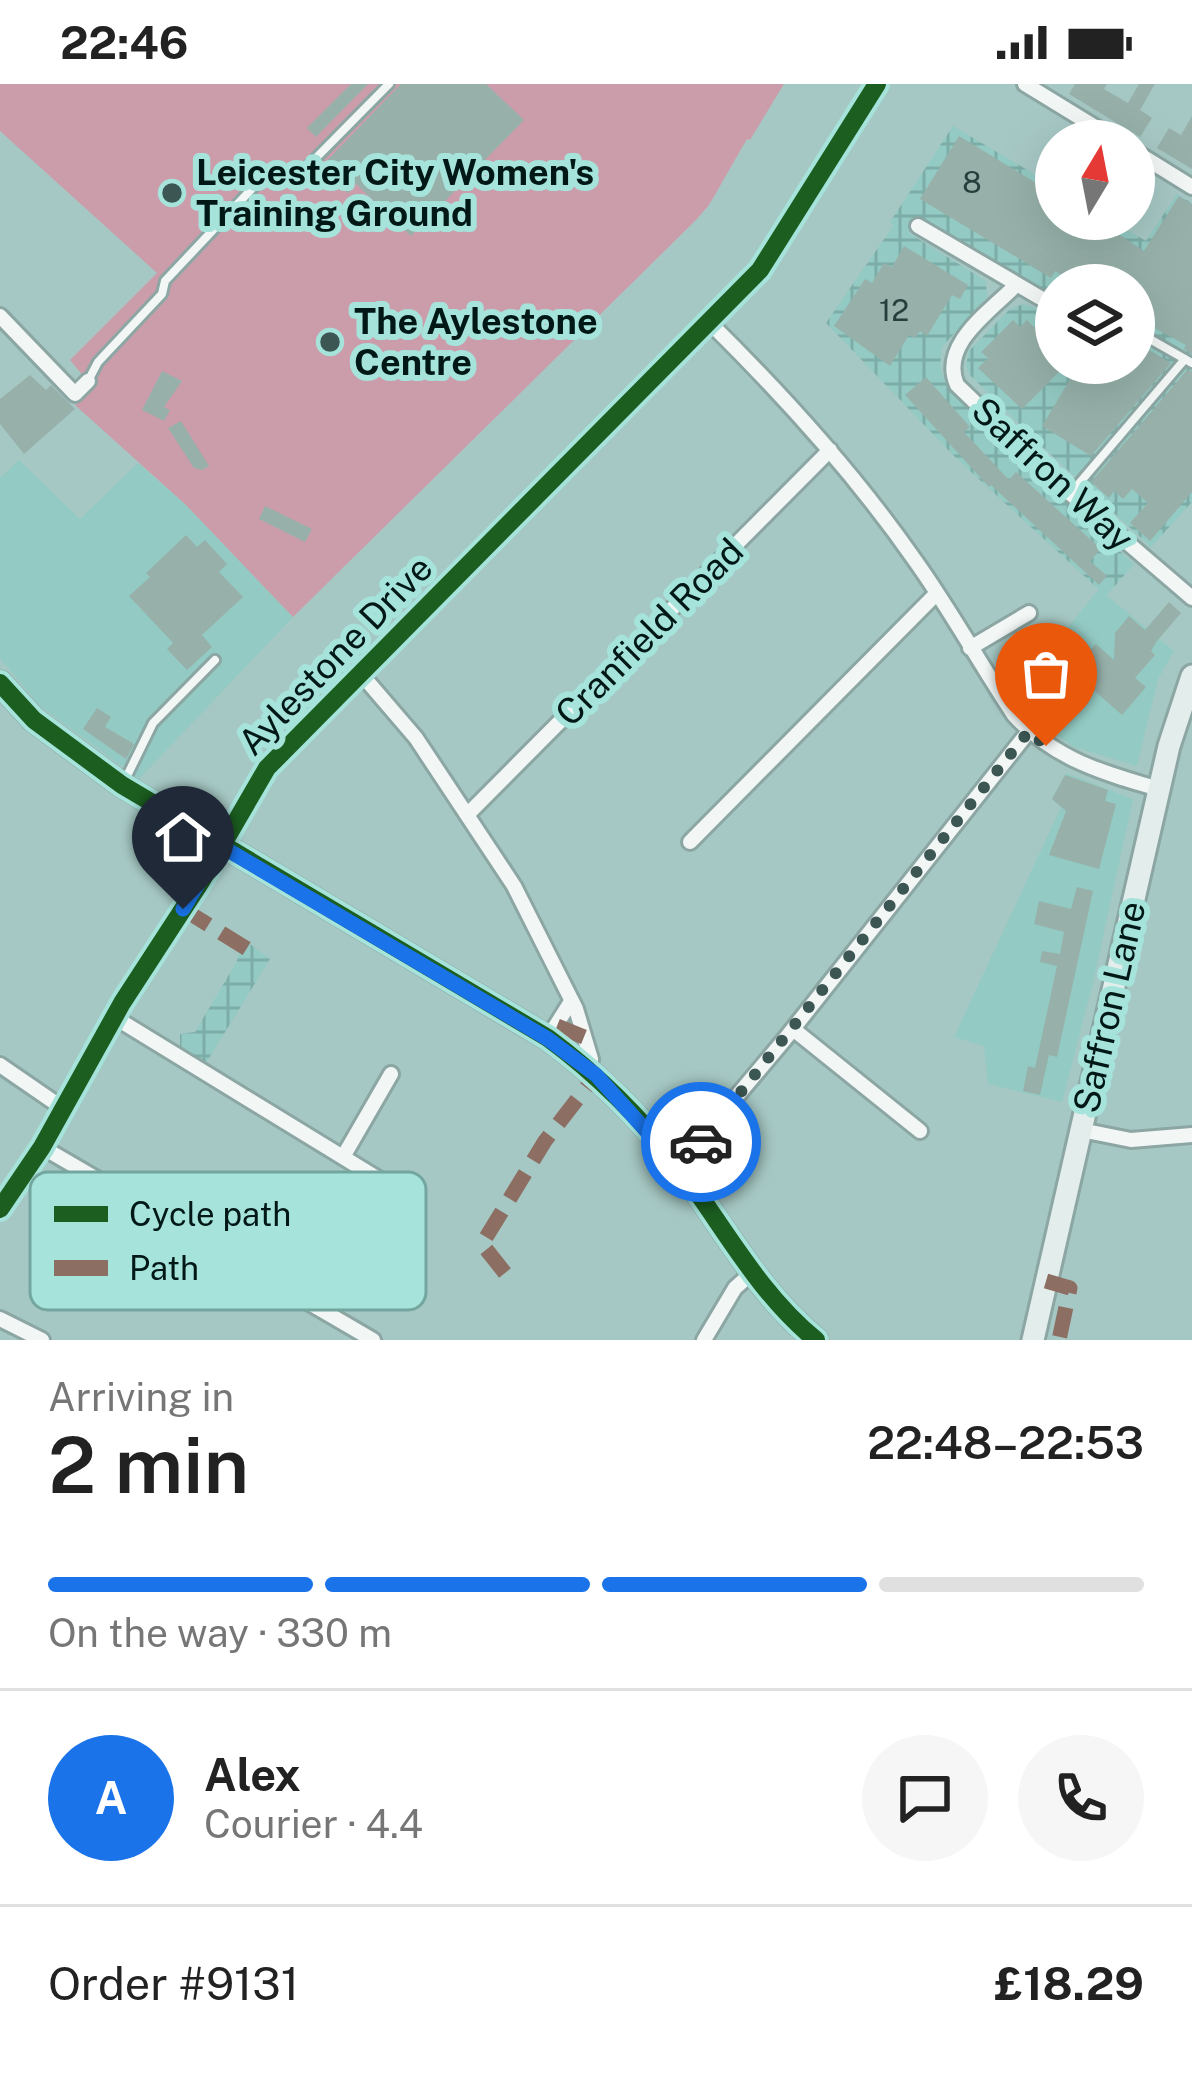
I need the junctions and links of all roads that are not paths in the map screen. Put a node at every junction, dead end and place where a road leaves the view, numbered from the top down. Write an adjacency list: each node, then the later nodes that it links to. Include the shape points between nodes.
1 (389, 84): 14 (lane, via 306,168 262,177 165,281)
2 (877, 84): 11 (street, Aylestone Drive, via 760,270)
3 (1025, 84): 4 (street)
4 (1084, 120)
5 (1155, 164): 6 (street)
6 (1192, 187)
7 (918, 226): 8 (street)
8 (1017, 284): 9 (street); 16 (street, Saffron Way, via 956,346 953,376)
9 (1035, 295)
10 (0, 316): 14 (street, via 75,394)
11 (709, 322): 15 (street); 23 (street, Aylestone Drive)
12 (1155, 342): 13 (lane)
13 (1189, 362): 16 (lane)
14 (88, 381)
15 (830, 450): 17 (street); 31 (street, Cranfield Road)
16 (1070, 494): 18 (street, Saffron Way)
17 (936, 594): 20 (street); 32 (street)
18 (1192, 598)
19 (1029, 614): 20 (street)
20 (970, 648): 27 (street)
21 (215, 659): 29 (lane, via 153,722)
22 (1055, 666): 27 (lane)
23 (362, 675): 31 (street); 33 (street, Aylestone Drive, via 267,768)
24 (1192, 676): 26 (street, Saffron Lane)
25 (0, 683): 29 (street, via 34,720)
26 (1186, 708): 30 (street, Saffron Lane)
27 (1014, 715): 28 (street)
28 (1029, 731): 30 (street, via 1064,757); 36 (street)
29 (122, 785): 33 (street)
30 (1159, 789): 42 (street, Saffron Lane)
31 (468, 814): 34 (street, via 524,905)
32 (691, 842)
33 (221, 846): 35 (street, Aylestone Drive); 37 (street)
34 (570, 1003): 37 (street); 39 (street)
35 (114, 1017): 41 (street, Aylestone Drive); 46 (street)
36 (793, 1029): 43 (street); 47 (street)
37 (548, 1039): 39 (street)
38 (0, 1065): 41 (street)
39 (589, 1068): 47 (street)
40 (391, 1074): 46 (street)
41 (61, 1107): 45 (street, Aylestone Drive)
42 (1081, 1130): 44 (street, via 1131,1140); 58 (street, Saffron Lane)
43 (920, 1131)
44 (1192, 1135)
45 (42, 1147): 48 (street); 50 (street, Aylestone Drive)
46 (343, 1157): 49 (street)
47 (678, 1166): 51 (street)
48 (85, 1172)
49 (367, 1172)
50 (0, 1209)
51 (753, 1272): 56 (street); 57 (street)
52 (322, 1310): 55 (street)
53 (0, 1319): 54 (street)
54 (42, 1340)
55 (373, 1340)
56 (704, 1340)
57 (816, 1340)
58 (1034, 1340)

